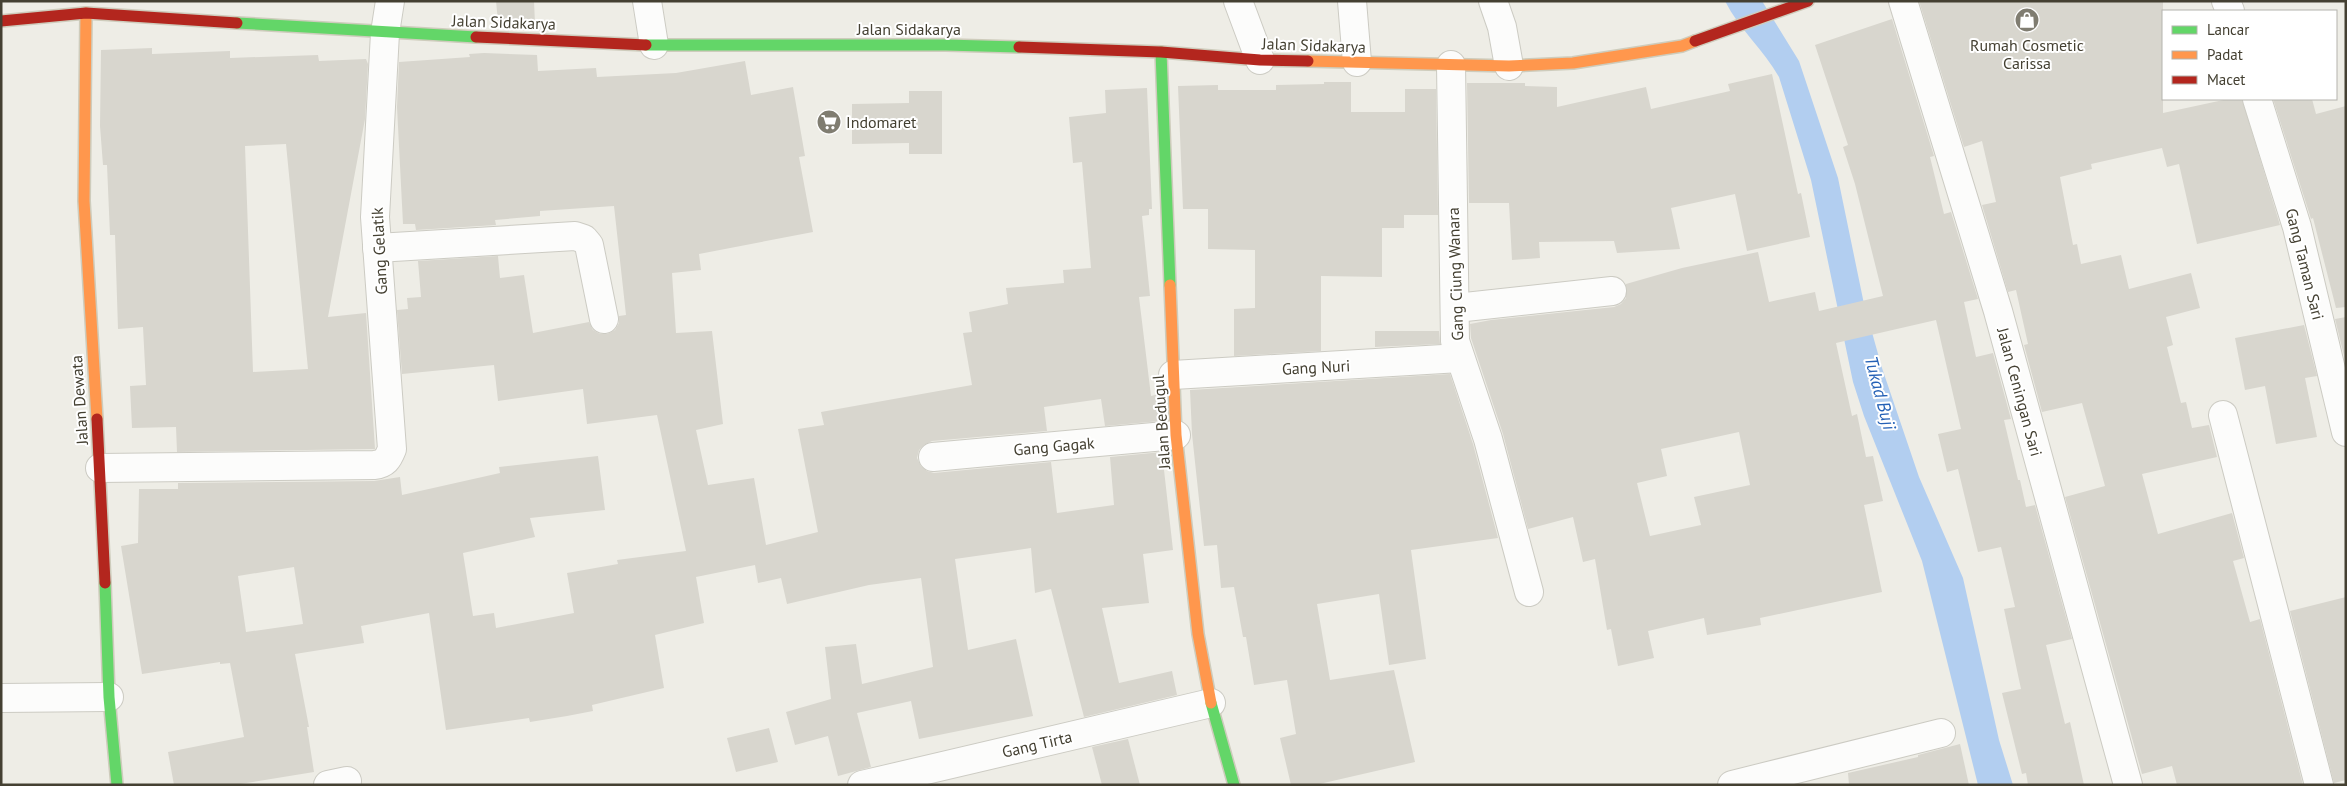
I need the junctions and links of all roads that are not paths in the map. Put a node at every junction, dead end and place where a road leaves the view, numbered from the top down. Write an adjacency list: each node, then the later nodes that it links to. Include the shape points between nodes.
1 (390, 1): 10 (street, Gang Gelatik)
2 (647, 1): 11 (street)
3 (1238, 1): 13 (street)
4 (1352, 1): 14 (street)
5 (1493, 1): 16 (street)
6 (1808, 1): 16 (street, Jalan Sidakarya, via 1682,46 1573,63)
7 (1903, 1): 38 (street, Jalan Ceningan Sari, via 1998,311)
8 (85, 7): 9 (street, Jalan Sidakarya); 10 (street, Jalan Sidakarya); 28 (street, Jalan Dewata, via 84,201)
9 (1, 21)
10 (385, 33): 11 (street, Jalan Sidakarya); 18 (street, Gang Gelatik, via 375,217)
11 (654, 45): 12 (street, Jalan Sidakarya, via 946,45)
12 (1161, 52): 13 (street, Jalan Sidakarya); 23 (street, Jalan Bedugul)
13 (1260, 60): 14 (street, Jalan Sidakarya)
14 (1356, 62): 15 (street, Jalan Sidakarya)
15 (1451, 65): 16 (street, Jalan Sidakarya); 20 (street, Gang Ciung Wanara)
16 (1510, 66)
17 (2257, 100): 25 (street, Gang Taman Sari, via 2297,227)
18 (377, 248): 21 (street, via 574,236 584,239 589,245); 28 (street, Gang Gelatik, via 392,449 389,459 382,464)
19 (1612, 291): 20 (street)
20 (1456, 308): 22 (street, Gang Ciung Wanara, via 1455,341)
21 (604, 319)
22 (1460, 358): 23 (street, Gang Nuri); 29 (street, Gang Ciung Wanara, via 1488,439)
23 (1173, 375): 26 (street, Jalan Bedugul)
24 (2223, 415): 39 (street)
25 (2346, 432)
26 (1176, 435): 27 (street, Gang Gagak); 32 (street, Jalan Bedugul, via 1198,634)
27 (933, 457)
28 (100, 468): 30 (street, Jalan Dewata)
29 (1530, 592)
30 (109, 697): 31 (street); 34 (street, Jalan Dewata)
31 (1, 698)
32 (1211, 703): 35 (street, Gang Tirta); 36 (street, Jalan Bedugul)
33 (1941, 733): 37 (street)
34 (117, 785)
35 (862, 785)
36 (1234, 785)
37 (1732, 785)
38 (2128, 785)
39 (2320, 785)

